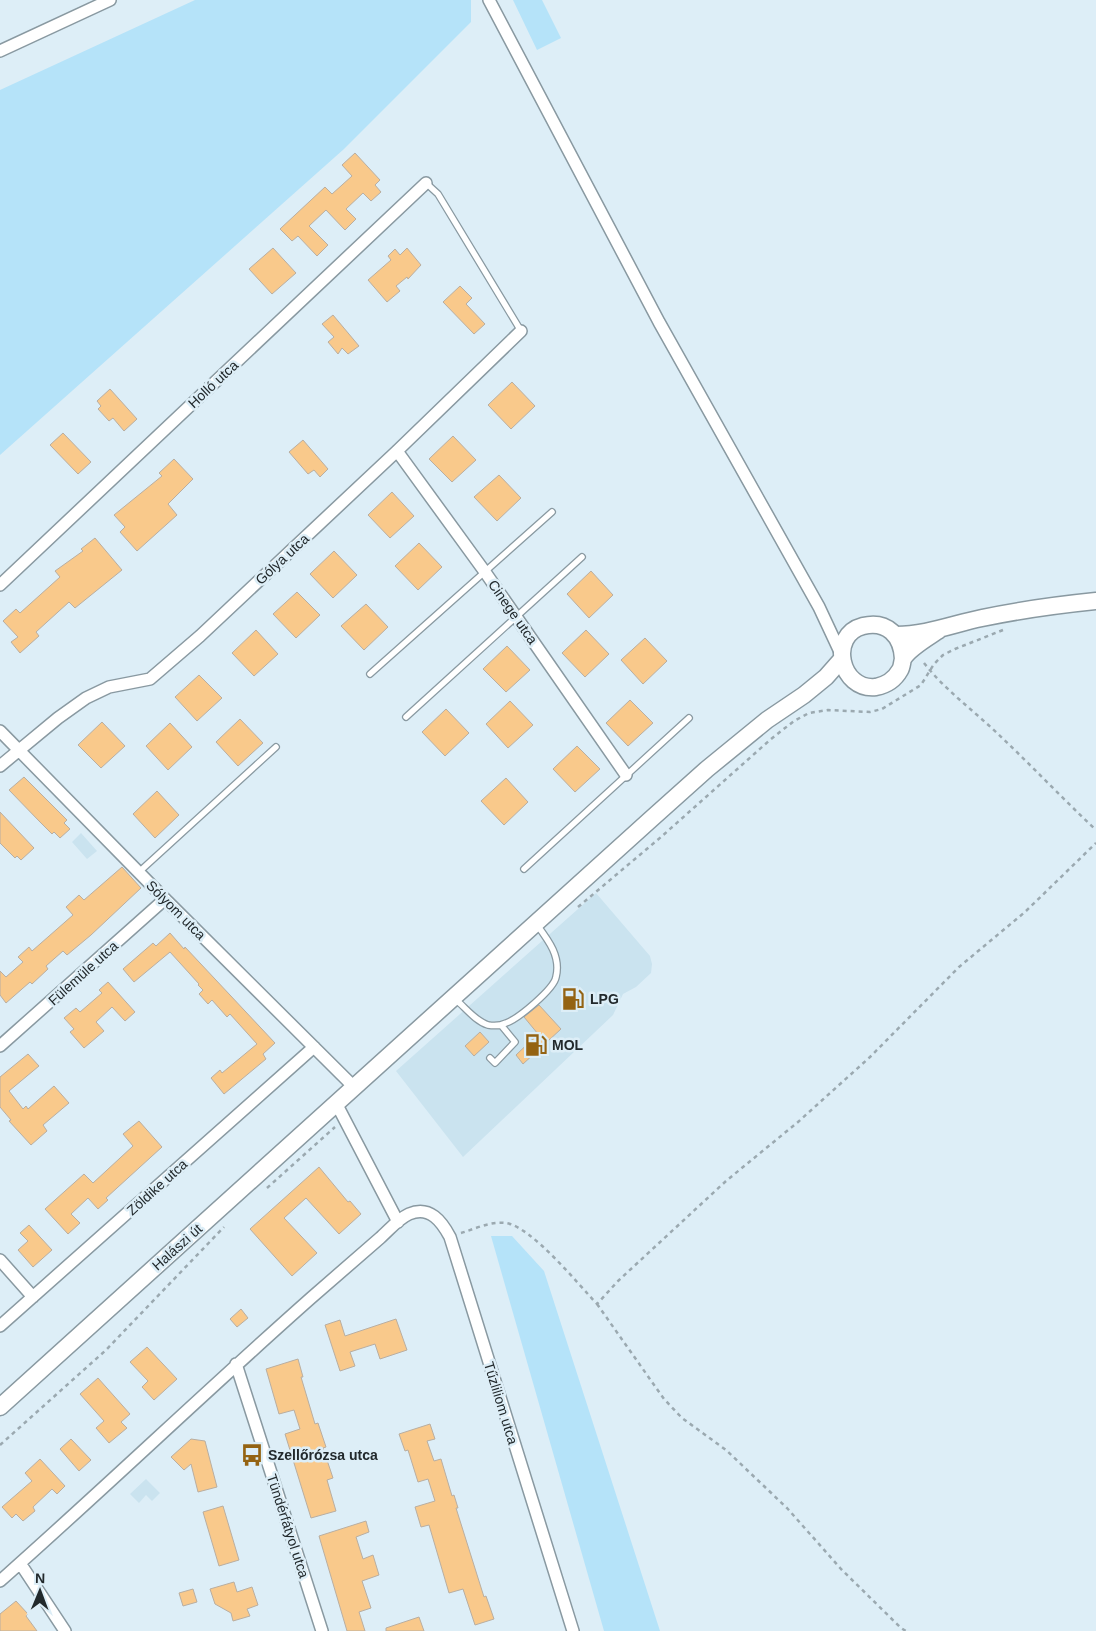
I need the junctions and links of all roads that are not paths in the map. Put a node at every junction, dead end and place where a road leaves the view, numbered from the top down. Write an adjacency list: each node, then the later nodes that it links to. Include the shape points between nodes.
1 (110, 0): 3 (street)
2 (489, 0): 12 (street, via 659,322)
3 (0, 51)
4 (426, 183): 5 (lane, via 438,194); 10 (street, Holló utca)
5 (520, 331): 6 (street, Gólya utca)
6 (397, 452): 9 (street, Cinege utca); 26 (street, Gólya utca, via 150,679 109,687 86,698)
7 (552, 512): 9 (lane)
8 (582, 557): 13 (lane)
9 (485, 572): 13 (street, Cinege utca); 19 (lane)
10 (0, 585)
11 (1096, 602): 14 (main road, via 1051,605 980,618)
12 (818, 607): 15 (street, via 840,630); 17 (street)
13 (517, 617): 22 (lane); 28 (street, Cinege utca)
14 (939, 630): 16 (main road); 18 (main road)
15 (851, 632): 16 (main road, via 869,625 880,626); 17 (main road, via 845,640)
16 (896, 635): 18 (main road, via 903,650)
17 (841, 657): 20 (main road); 21 (main road, via 826,677)
18 (903, 659): 20 (main road, via 894,678 877,687 867,687)
19 (370, 674)
20 (852, 679): 21 (main road)
21 (804, 695): 32 (main road, Halászi út, via 767,720 707,770)
22 (406, 717)
23 (689, 718): 28 (lane)
24 (0, 731): 26 (street, Sólyom utca)
25 (276, 747): 30 (lane)
26 (19, 750): 27 (street, Gólya utca); 30 (street, Sólyom utca)
27 (0, 766)
28 (626, 775): 29 (lane)
29 (524, 869)
30 (139, 872): 31 (street, Sólyom utca)
31 (166, 899): 35 (street, Fülemüle utca); 36 (street, Sólyom utca)
32 (536, 924): 33 (main road, Halászi út); 34 (lane, via 554,950 556,978 544,994 515,1018)
33 (453, 997): 34 (lane, via 480,1022); 38 (main road, Halászi út)
34 (501, 1025): 37 (lane, via 515,1042 495,1063)
35 (0, 1046)
36 (314, 1047): 38 (street, Sólyom utca); 42 (street, Zöldike utca)
37 (490, 1058)
38 (354, 1087): 39 (main road, Halászi út)
39 (336, 1104): 40 (street); 45 (main road, Halászi út)
40 (401, 1225): 44 (street); 50 (street, Tűzliliom utca, via 410,1214 423,1212 433,1215 443,1224 450,1237)
41 (0, 1260): 42 (street)
42 (33, 1297): 43 (street, Zöldike utca)
43 (0, 1326)
44 (236, 1364): 46 (street); 49 (street, Tündérfátyol utca)
45 (0, 1407)
46 (20, 1563): 47 (street); 48 (street)
47 (0, 1581)
48 (65, 1631)
49 (322, 1631)
50 (573, 1631)

